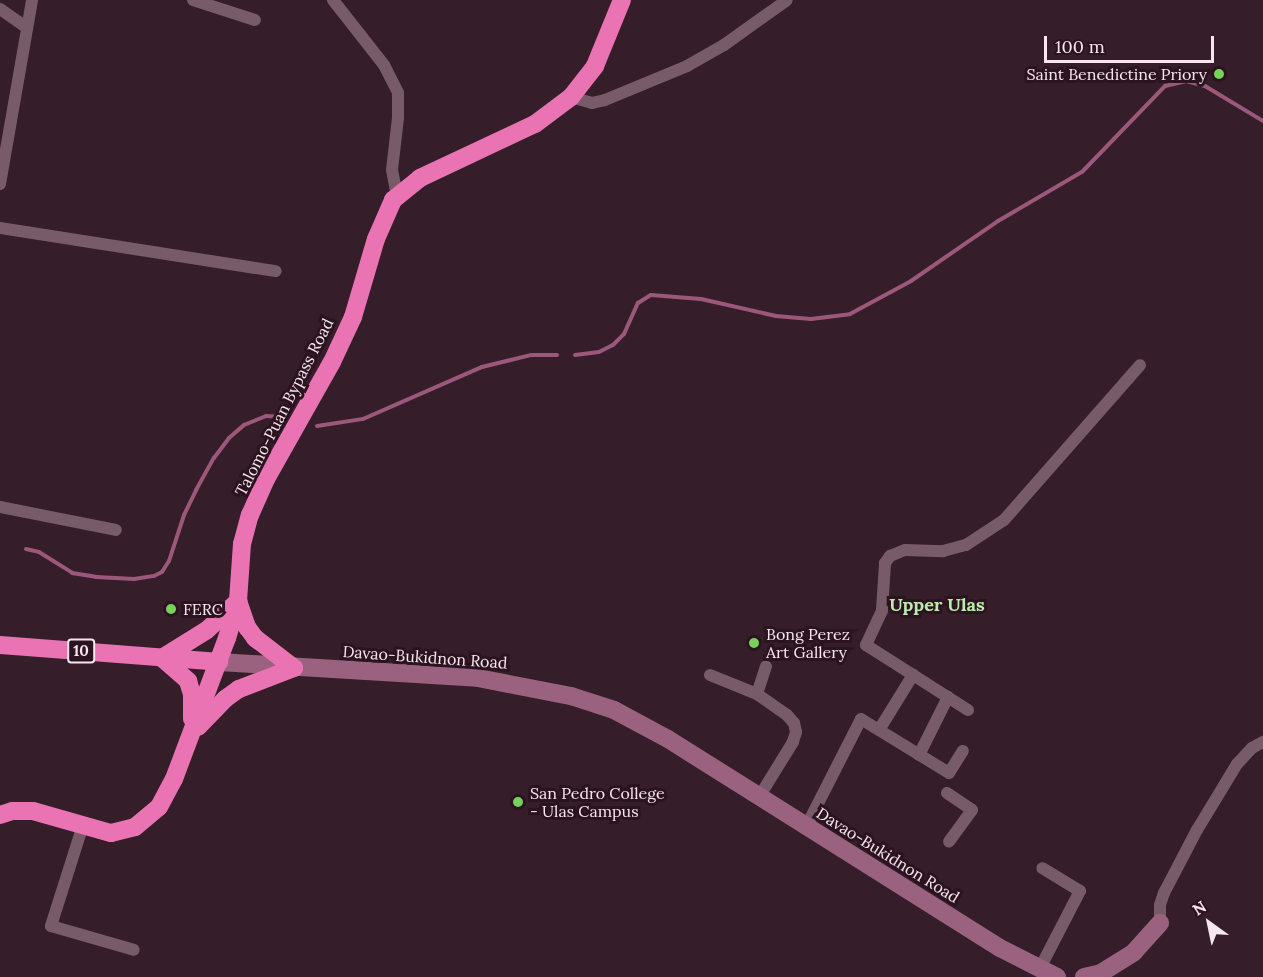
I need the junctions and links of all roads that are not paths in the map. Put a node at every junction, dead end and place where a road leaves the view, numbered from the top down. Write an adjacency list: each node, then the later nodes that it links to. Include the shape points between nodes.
1 (193, 0): 7 (street)
2 (333, 0): 13 (street, via 384,65 398,93 392,170)
3 (622, 0): 9 (highway, Talomo-Puan Bypass Road, via 595,66)
4 (787, 0): 9 (street, via 687,66 605,100 592,103)
5 (30, 1): 8 (street)
6 (0, 9): 8 (street)
7 (255, 20)
8 (27, 28): 11 (street)
9 (571, 98): 13 (highway, Talomo-Puan Bypass Road, via 535,123 420,178)
10 (0, 109): 11 (street)
11 (12, 117): 12 (street)
12 (0, 184)
13 (397, 195): 19 (highway, Talomo-Puan Bypass Road, via 376,238 352,317 332,362 250,515 242,544)
14 (0, 228): 15 (street)
15 (276, 271)
16 (1140, 365): 26 (street, via 1004,520 966,545 943,551 905,550 890,556 885,563 882,610 866,645)
17 (0, 507): 18 (street)
18 (116, 530)
19 (238, 601): 21 (highway, via 207,630); 22 (highway, Talomo-Puan Bypass Road); 24 (highway, via 255,638)
20 (0, 645): 21 (highway, Davao-Bukidnon Road / 10)
21 (162, 658): 22 (highway, Davao-Bukidnon Road / 10); 31 (highway, via 184,676 190,687)
22 (219, 662): 24 (street, Davao-Bukidnon Road / 10); 31 (highway, Talomo-Puan Bypass Road)
23 (766, 666): 27 (street)
24 (294, 668): 31 (highway, via 233,694); 36 (street, Davao-Bukidnon Road / 10, via 478,678 572,696 614,710 652,730)
25 (710, 675): 27 (street)
26 (913, 675): 28 (street); 30 (street)
27 (757, 694): 36 (street, via 787,715 796,732 788,753)
28 (948, 697): 29 (street); 34 (street)
29 (968, 710)
30 (879, 730): 34 (street); 39 (street, via 861,719)
31 (191, 735): 38 (highway, Talomo-Puan Bypass Road, via 167,796 148,818 122,832)
32 (1263, 742): 42 (street, via 1237,764 1197,830 1164,893)
33 (963, 751): 34 (street, via 949,773)
34 (919, 755)
35 (947, 793): 40 (street, via 972,810)
36 (759, 797): 39 (street, Davao-Bukidnon Road / 10)
37 (0, 816): 38 (highway, Talomo-Puan Bypass Road, via 12,811 33,811)
38 (83, 825): 43 (street, via 51,926)
39 (806, 827): 44 (street, Davao-Bukidnon Road / 10)
40 (949, 842)
41 (1042, 868): 44 (street, via 1080,891)
42 (1160, 923): 46 (street, via 1134,952 1101,973)
43 (134, 950)
44 (1039, 970): 45 (street, Davao-Bukidnon Road / 10)
45 (1057, 977)
46 (1084, 977)

